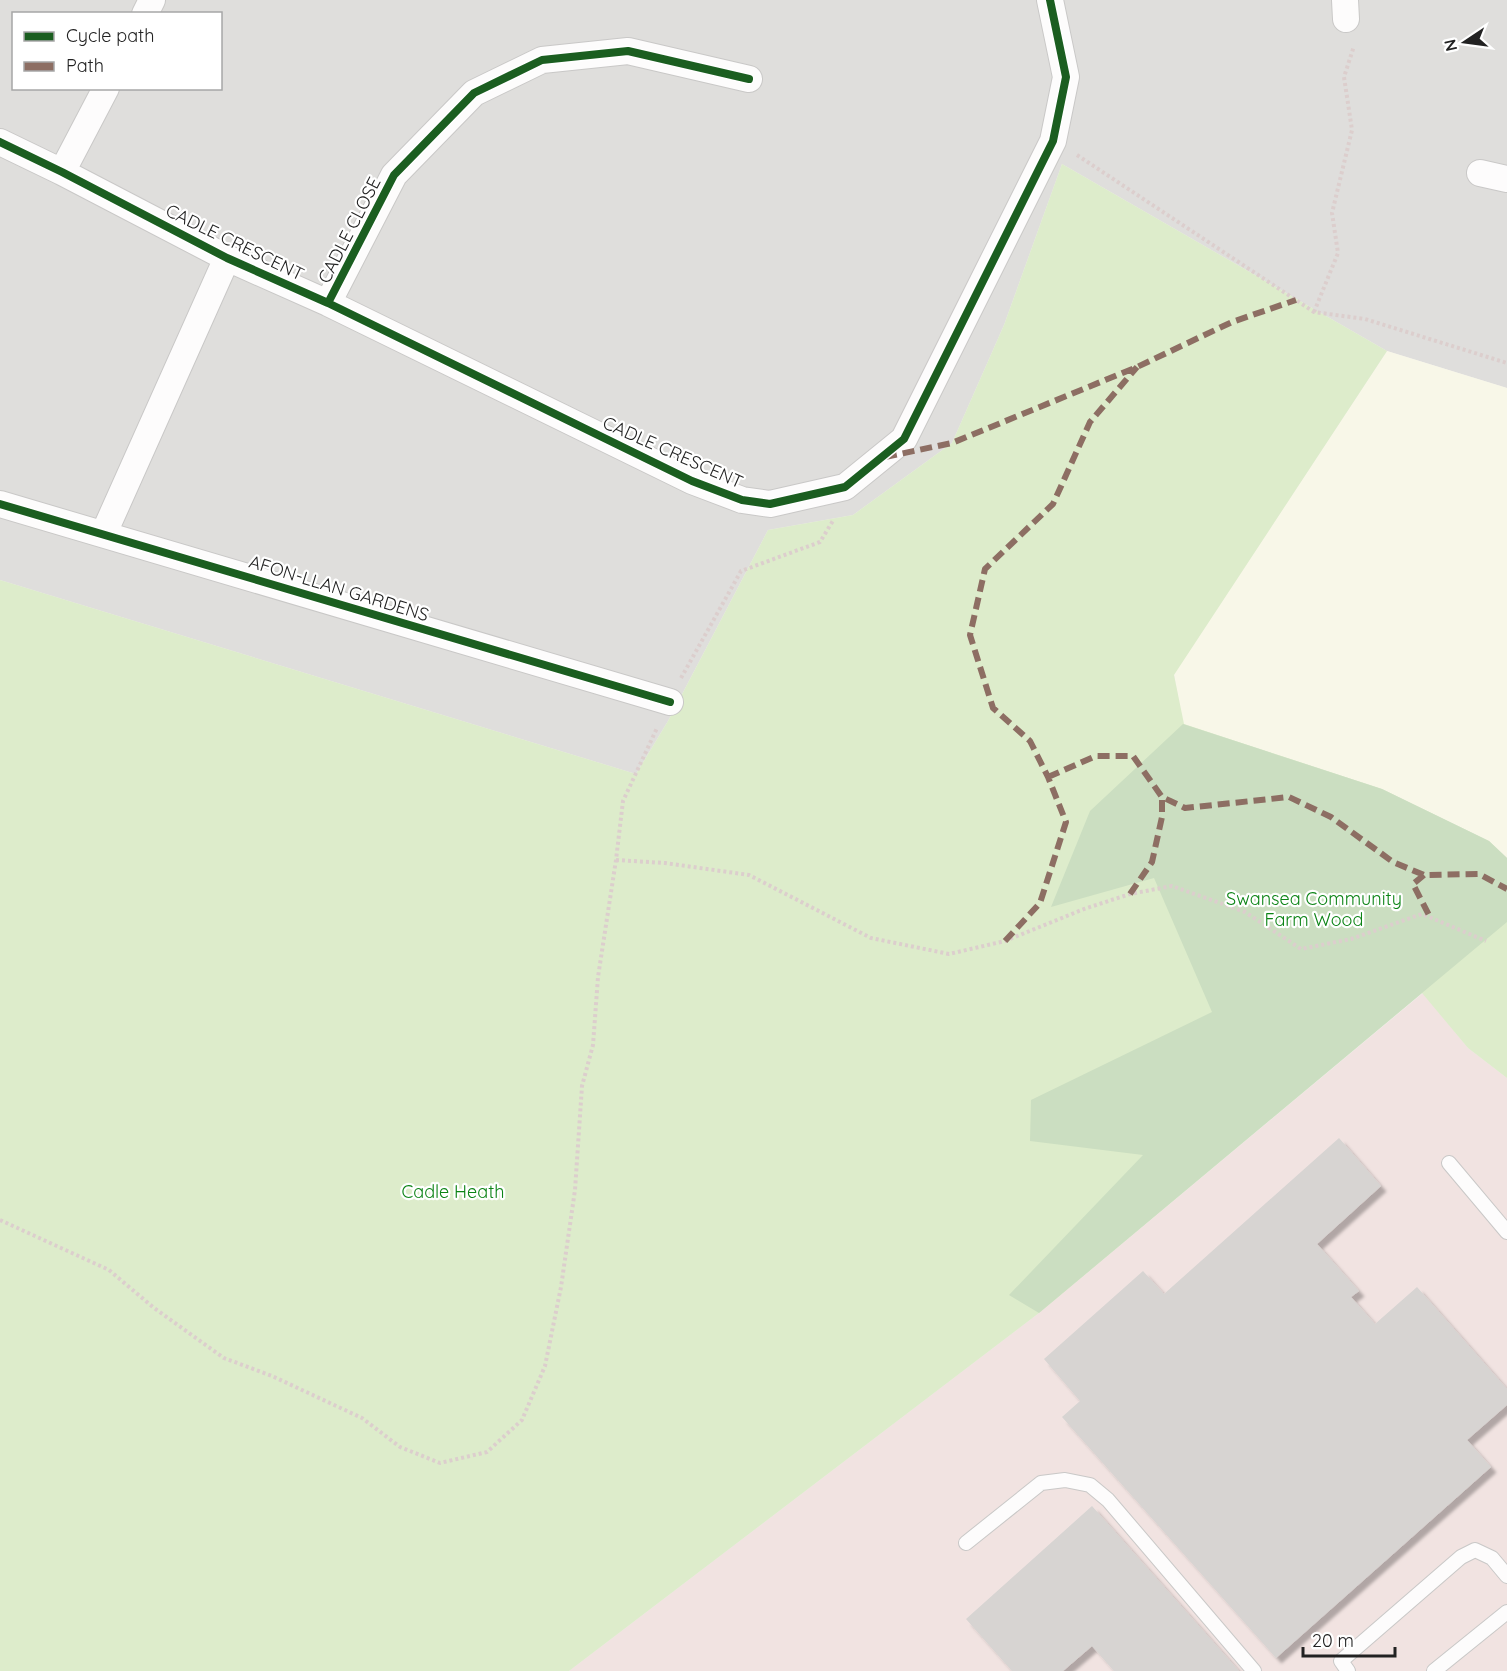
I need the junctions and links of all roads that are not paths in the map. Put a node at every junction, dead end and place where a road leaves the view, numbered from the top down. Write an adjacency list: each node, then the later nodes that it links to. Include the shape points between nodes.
1 (1050, 0): 9 (street, CADLE CRESCENT, via 1065,77 1053,141 903,439 845,487 770,504 742,500 693,481)
2 (749, 79): 9 (street, CADLE CLOSE, via 628,51 542,60 474,93 394,175)
3 (105, 90): 5 (street)
4 (0, 142): 5 (street, CADLE CRESCENT)
5 (62, 172): 8 (street, CADLE CRESCENT)
6 (1480, 173): 7 (street)
7 (1507, 179)
8 (227, 258): 9 (street, CADLE CRESCENT); 11 (street)
9 (328, 303)
10 (0, 504): 11 (street, AFON-LLAN GARDENS)
11 (104, 533): 12 (street, AFON-LLAN GARDENS)
12 (670, 702)
13 (1449, 1164): 14 (lane)
14 (1507, 1232)
15 (966, 1543): 18 (lane, via 1041,1483 1065,1480 1090,1485 1108,1500)
16 (1507, 1576): 19 (lane, via 1492,1558 1475,1550 1461,1557 1341,1662)
17 (1507, 1612): 20 (lane)
18 (1254, 1671)
19 (1348, 1671)
20 (1434, 1671)

